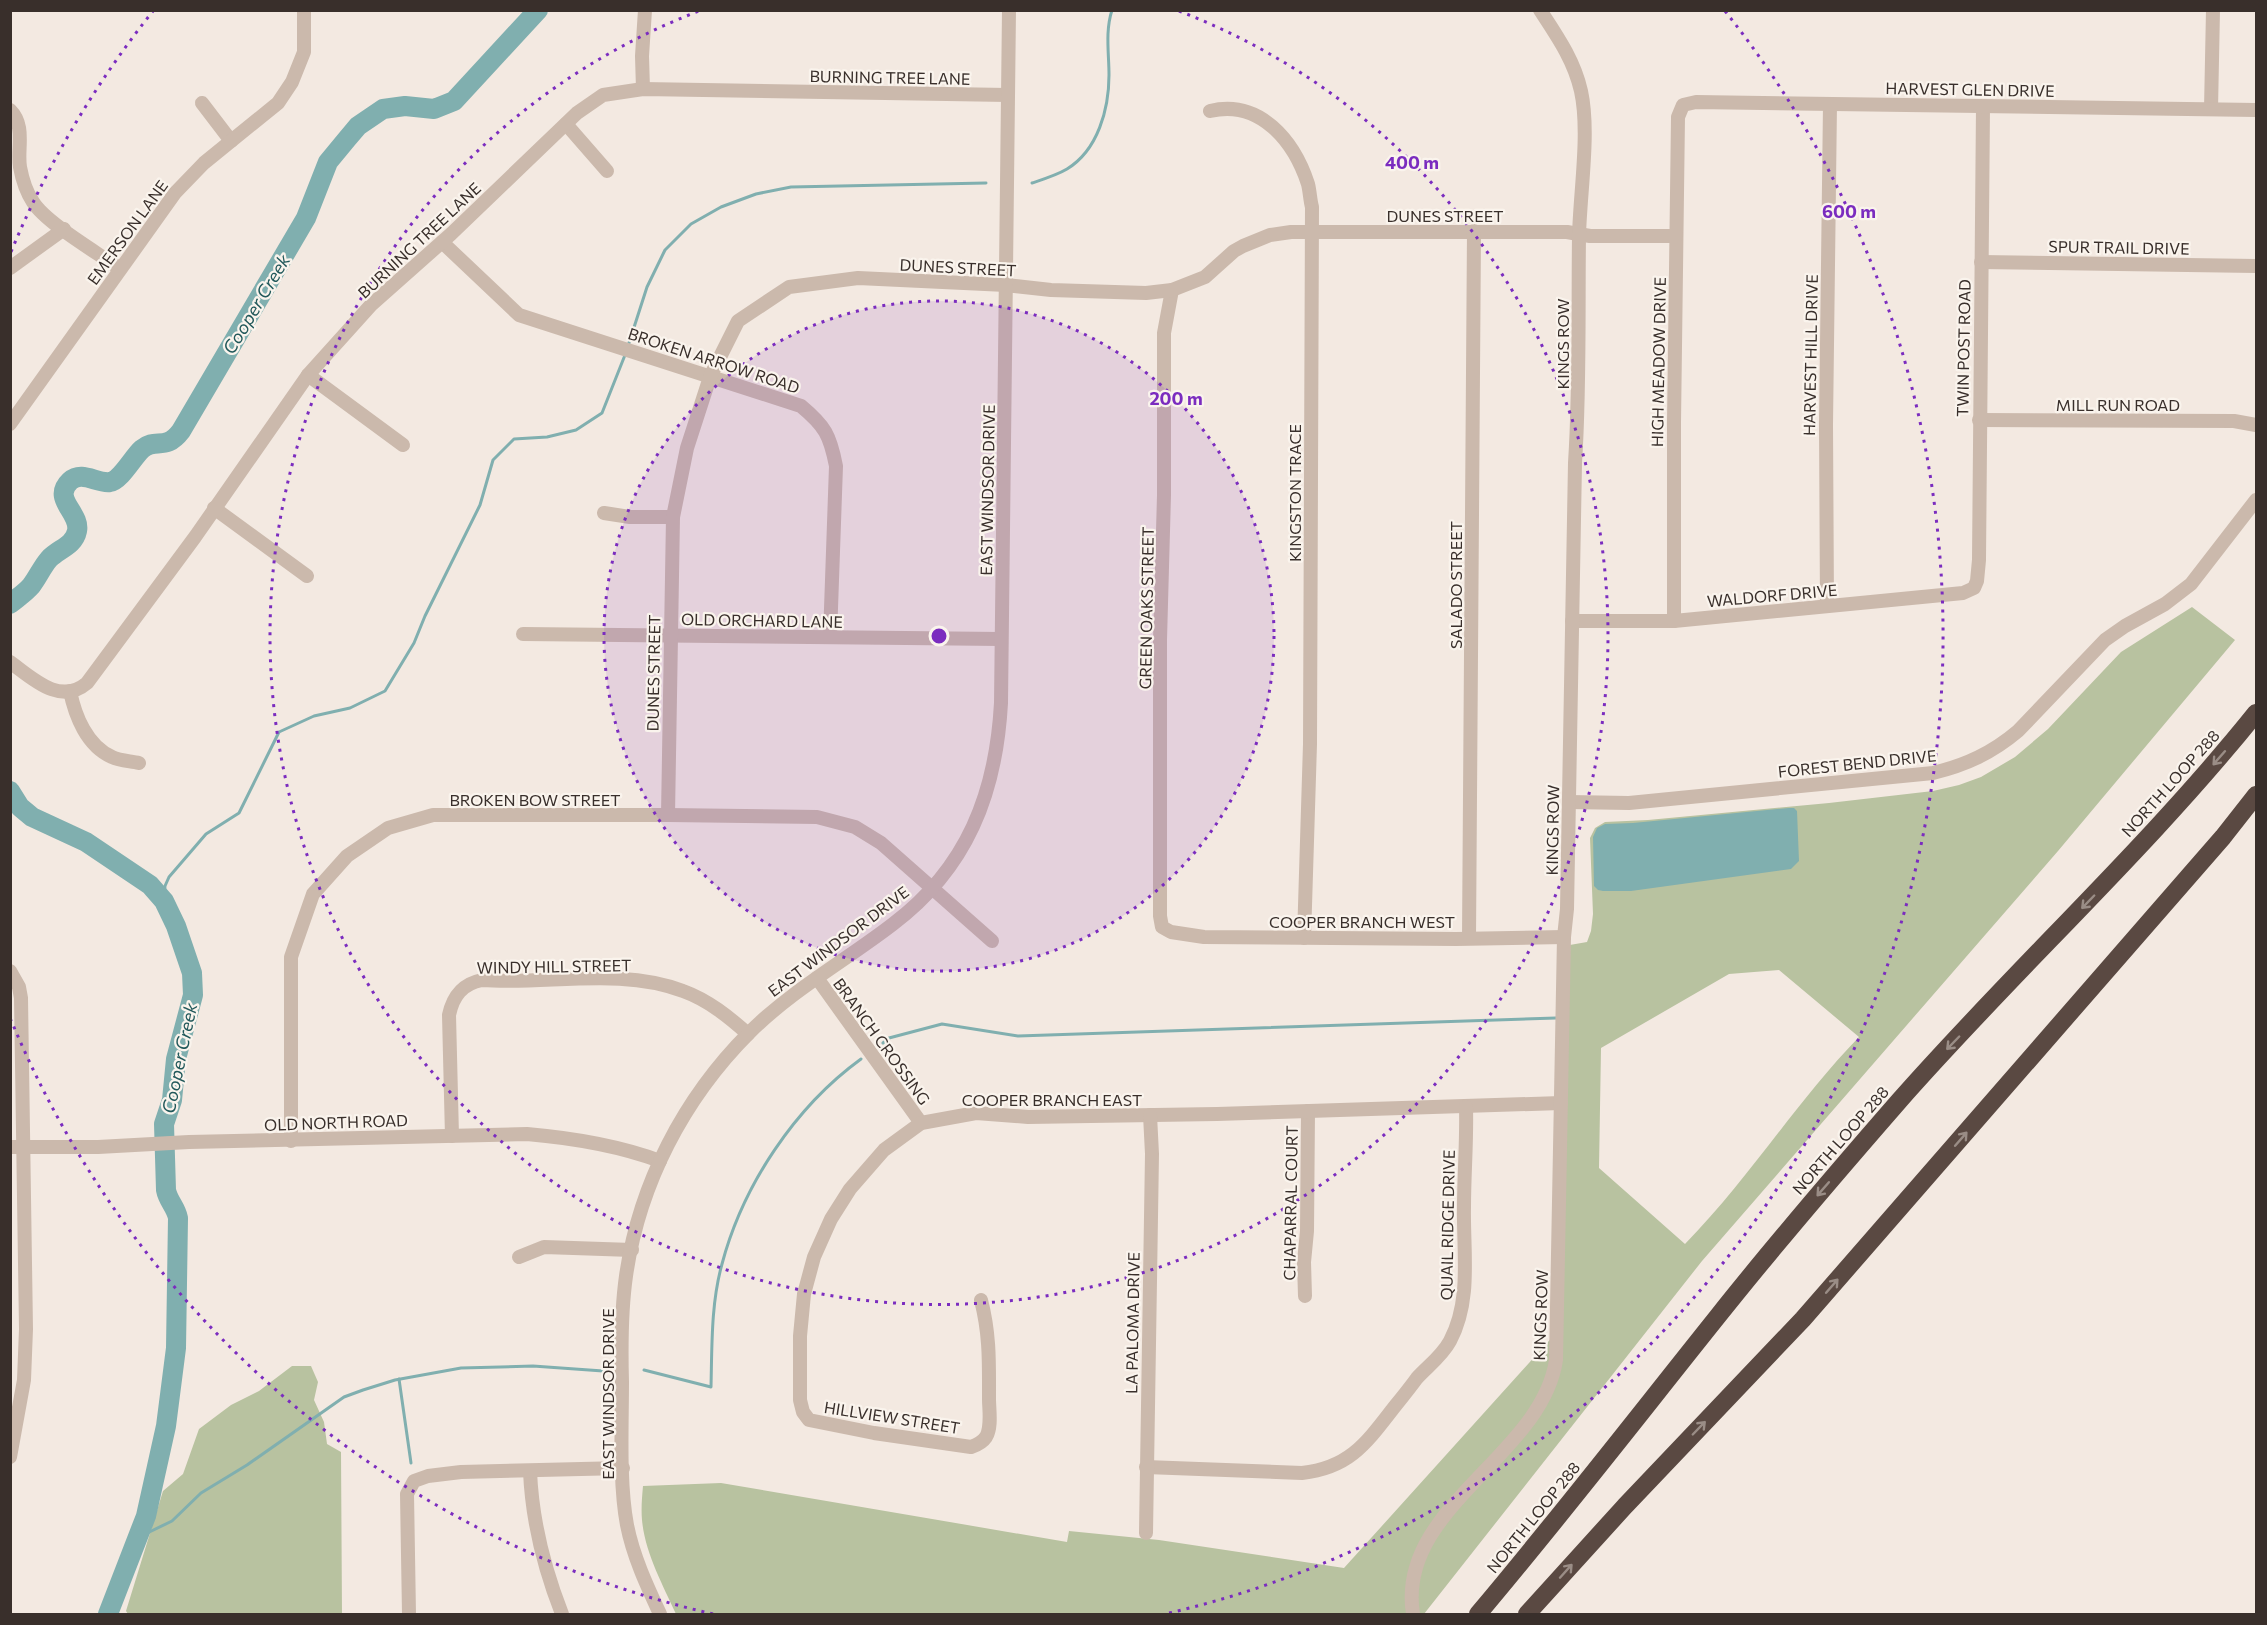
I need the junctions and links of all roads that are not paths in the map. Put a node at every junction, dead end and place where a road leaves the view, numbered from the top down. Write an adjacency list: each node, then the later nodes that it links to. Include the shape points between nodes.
1 (304, 10): 17 (street, EMERSON LANE, via 304,52 292,82 278,103)
2 (645, 10): 6 (street)
3 (1009, 10): 7 (street, EAST WINDSOR DRIVE)
4 (1540, 10): 22 (street, KINGS ROW, via 1569,55 1583,100)
5 (2213, 10): 12 (street)
6 (643, 89): 7 (street, BURNING TREE LANE); 16 (street, BURNING TREE LANE, via 603,95)
7 (1008, 95): 29 (street, EAST WINDSOR DRIVE)
8 (202, 103): 17 (street)
9 (1830, 104): 10 (street, HARVEST GLEN DRIVE); 11 (street, HARVEST GLEN DRIVE); 43 (street, HARVEST HILL DRIVE)
10 (1683, 105): 23 (street, HIGH MEADOW DRIVE, via 1678,117)
11 (1983, 107): 12 (street, HARVEST GLEN DRIVE); 25 (street, TWIN POST ROAD)
12 (2211, 108): 14 (street, HARVEST GLEN DRIVE)
13 (10, 110): 19 (street, via 15,114 21,137 20,168 27,190 42,213)
14 (2256, 110)
15 (1210, 111): 20 (street, KINGSTON TRACE, via 1225,108 1255,114 1280,132 1299,161 1309,187)
16 (566, 124): 18 (street); 24 (street, BURNING TREE LANE)
17 (231, 141): 28 (street, EMERSON LANE, via 175,193)
18 (607, 171)
19 (64, 229): 27 (street); 28 (street)
20 (1313, 231): 21 (street, DUNES STREET); 30 (street, DUNES STREET, via 1270,235 1243,246 1204,277); 60 (street, KINGSTON TRACE, via 1310,744)
21 (1474, 231): 22 (street, DUNES STREET); 61 (street, SALADO STREET)
22 (1579, 234): 23 (street, DUNES STREET); 44 (street, KINGS ROW)
23 (1676, 236): 45 (street, HIGH MEADOW DRIVE)
24 (442, 243): 31 (street, BURNING TREE LANE, via 371,305); 32 (street, BROKEN ARROW ROAD, via 519,315)
25 (1981, 262): 26 (street, SPUR TRAIL DRIVE); 33 (street, TWIN POST ROAD)
26 (2256, 266)
27 (10, 268)
28 (120, 269): 34 (street, EMERSON LANE)
29 (1006, 285): 30 (street, DUNES STREET, via 1146,293); 32 (street, DUNES STREET, via 858,278 789,286 738,321); 49 (street, EAST WINDSOR DRIVE)
30 (1172, 290): 58 (street, GREEN OAKS STREET, via 1164,333)
31 (308, 375): 36 (street); 38 (street, BURNING TREE LANE)
32 (710, 377): 40 (street, DUNES STREET, via 687,448); 48 (street, BROKEN ARROW ROAD, via 801,406 820,422 832,444 836,466)
33 (1979, 420): 35 (street, MILL RUN ROAD, via 2234,421); 42 (street, TWIN POST ROAD, via 1979,560)
34 (10, 424)
35 (2256, 425)
36 (403, 445)
37 (2256, 500): 55 (street, FOREST BEND DRIVE, via 2191,584 2105,640 2018,731 1973,761 1933,773 1640,802)
38 (214, 508): 41 (street); 51 (street, BURNING TREE LANE, via 91,678)
39 (604, 513): 40 (street)
40 (673, 517): 47 (street, DUNES STREET)
41 (308, 576)
42 (1974, 588): 43 (street, WALDORF DRIVE, via 1963,593)
43 (1827, 606): 45 (street, WALDORF DRIVE)
44 (1572, 621): 45 (street, WALDORF DRIVE); 55 (street, KINGS ROW)
45 (1674, 621)
46 (523, 634): 47 (street, OLD ORCHARD LANE)
47 (670, 635): 48 (street, OLD ORCHARD LANE); 56 (street, DUNES STREET)
48 (830, 637): 49 (street, OLD ORCHARD LANE)
49 (1001, 639): 57 (street, EAST WINDSOR DRIVE, via 999,725 993,769 965,843)
50 (10, 662): 51 (street, via 46,687)
51 (70, 692): 53 (street, via 78,721 100,750 113,758)
52 (2256, 713): 89 (highway, NORTH LOOP 288, one-way to 89, via 2165,819 1902,1098 1813,1200)
53 (140, 763)
54 (2256, 795): 90 (highway, one-way to 54, via 1803,1319)
55 (1569, 802): 59 (street, KINGS ROW)
56 (669, 815): 57 (street, BROKEN BOW STREET, via 836,821 881,843); 72 (street, BROKEN BOW STREET, via 433,815 388,828 347,856 313,894 291,957)
57 (933, 888): 62 (street, BROKEN BOW STREET); 64 (street, EAST WINDSOR DRIVE, via 891,926)
58 (1162, 927): 60 (street, COOPER BRANCH WEST, via 1171,932 1204,936)
59 (1564, 937): 61 (street, COOPER BRANCH WEST); 66 (street, KINGS ROW)
60 (1304, 938): 61 (street, COOPER BRANCH WEST)
61 (1469, 938)
62 (992, 941)
63 (10, 972): 73 (street, via 21,998)
64 (817, 978): 65 (street, EAST WINDSOR DRIVE); 70 (street, BRANCH CROSSING)
65 (748, 1034): 71 (street, WINDY HILL STREET, via 708,1004 661,984 609,979 470,982 452,1001 449,1015); 74 (street, EAST WINDSOR DRIVE, via 687,1111)
66 (1561, 1103): 67 (street, COOPER BRANCH EAST); 88 (street, KINGS ROW, via 1554,1373 1545,1395 1523,1426 1432,1535 1414,1579)
67 (1466, 1107): 68 (street, COOPER BRANCH EAST); 81 (street, QUAIL RIDGE DRIVE, via 1462,1308 1443,1352 1361,1447 1323,1470 1302,1473)
68 (1308, 1111): 69 (street, COOPER BRANCH EAST); 77 (street, CHAPARRAL COURT)
69 (1150, 1115): 70 (street, COOPER BRANCH EAST, via 1028,1117 976,1113); 81 (street, LA PALOMA DRIVE)
70 (921, 1123): 79 (street, COOPER BRANCH EAST, via 884,1150 850,1189 814,1257 804,1294 800,1336 800,1400)
71 (452, 1136): 72 (street, OLD NORTH ROAD); 74 (street, OLD NORTH ROAD, via 567,1137 630,1150)
72 (291, 1141): 73 (street, OLD NORTH ROAD)
73 (17, 1148): 80 (street, via 25,1360)
74 (660, 1161): 75 (street, EAST WINDSOR DRIVE, via 640,1210)
75 (632, 1250): 76 (street, via 544,1246); 82 (street, EAST WINDSOR DRIVE, via 622,1319)
76 (519, 1257)
77 (1305, 1296)
78 (981, 1300): 79 (street, HILLVIEW STREET, via 990,1348 989,1420 987,1435 980,1443 971,1447)
79 (809, 1420)
80 (10, 1456)
81 (1146, 1467): 84 (street, LA PALOMA DRIVE)
82 (623, 1468): 83 (street); 87 (street, EAST WINDSOR DRIVE, via 624,1511 630,1540)
83 (530, 1471): 85 (street, via 444,1474 419,1478 411,1484 407,1494); 86 (street, via 537,1535)
84 (1146, 1533)
85 (409, 1614)
86 (562, 1614)
87 (660, 1614)
88 (1413, 1614)
89 (1478, 1614)
90 (1527, 1614)

